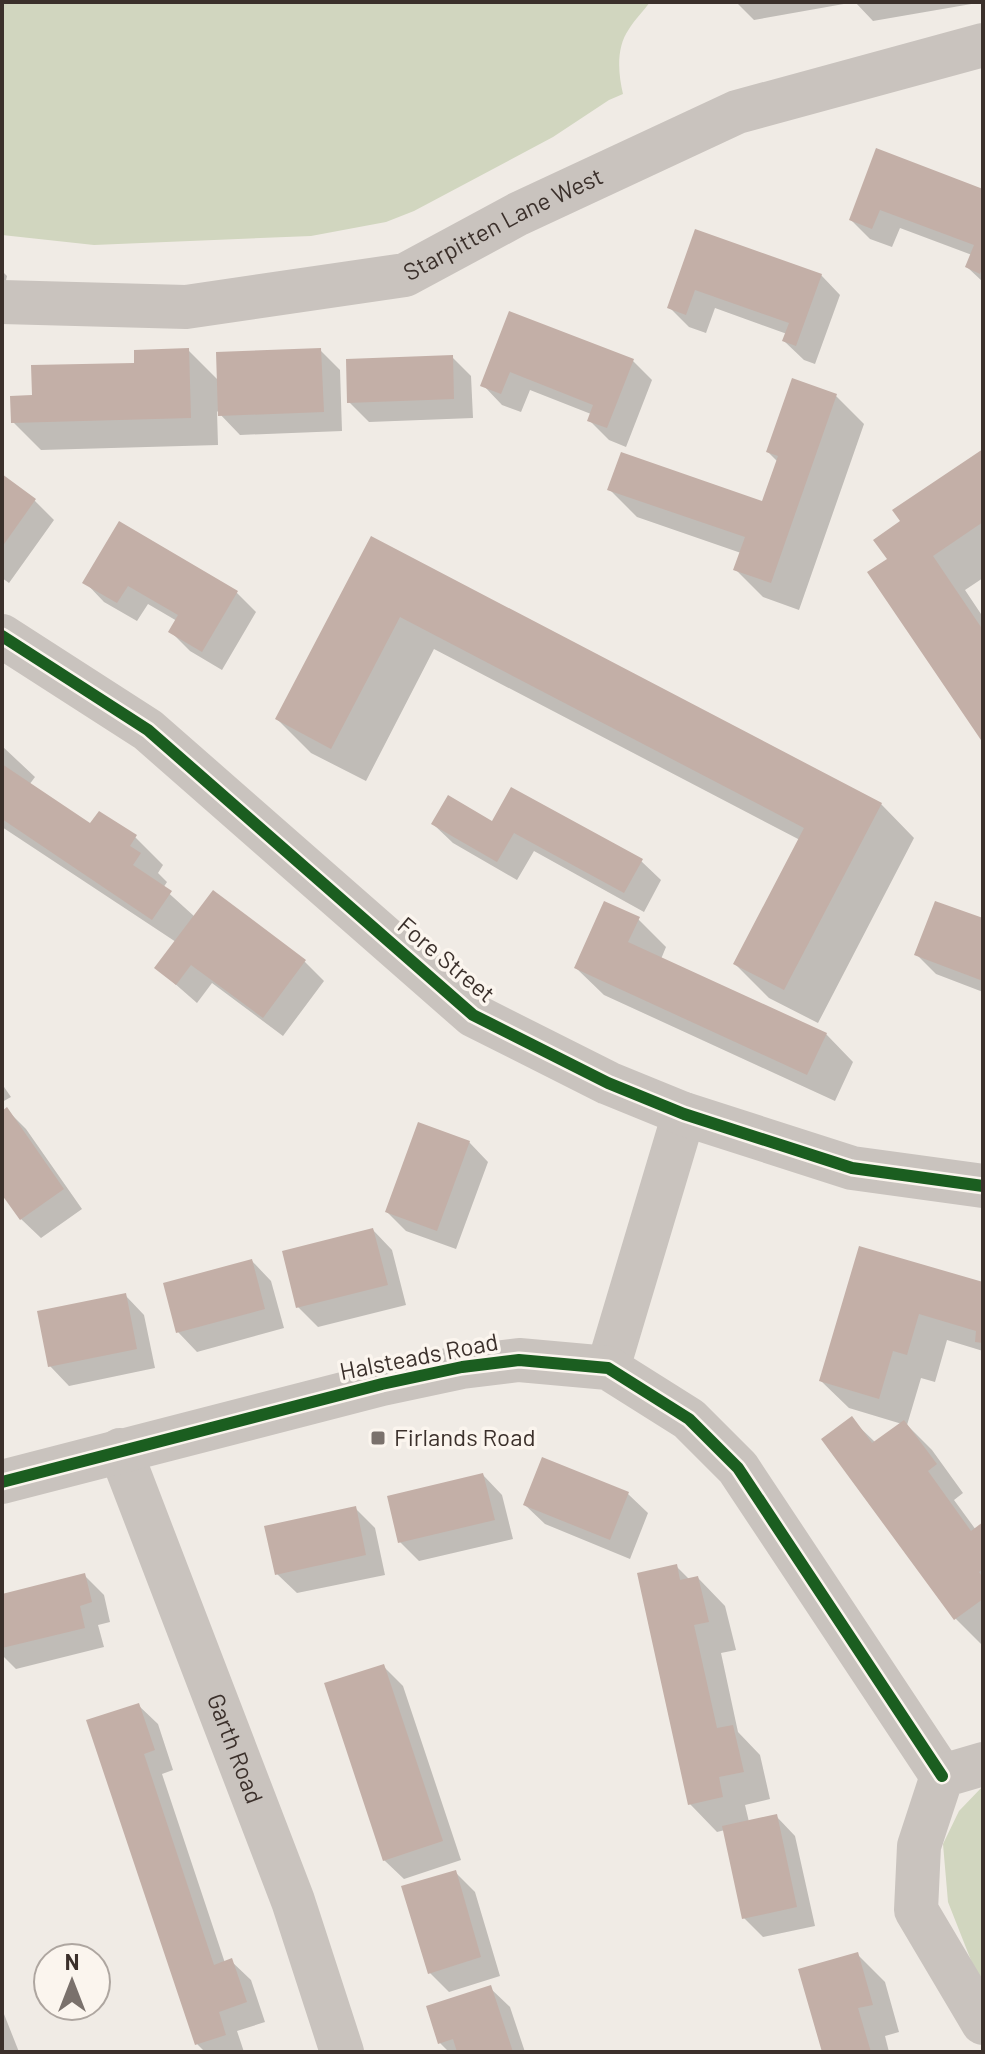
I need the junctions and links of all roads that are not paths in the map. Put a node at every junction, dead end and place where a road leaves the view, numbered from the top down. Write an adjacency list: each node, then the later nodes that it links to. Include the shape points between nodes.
1 (983, 45): 2 (street, Starpitten Lane West, via 737,112 518,214 405,275 186,307)
2 (2, 302)
3 (2, 636): 4 (street, Fore Street, via 148,730 473,1015 608,1083)
4 (684, 1114): 5 (street, Fore Street, via 852,1168); 6 (street)
5 (983, 1186)
6 (608, 1368): 7 (street, Halsteads Road, via 519,1360 462,1367); 10 (street, Halsteads Road, via 689,1419 738,1468)
7 (120, 1450): 8 (street, Halsteads Road); 12 (street, Garth Road, via 293,1901)
8 (2, 1482)
9 (983, 1764): 10 (street)
10 (942, 1776): 11 (street, via 919,1846 916,1910)
11 (983, 2023)
12 (342, 2052)

